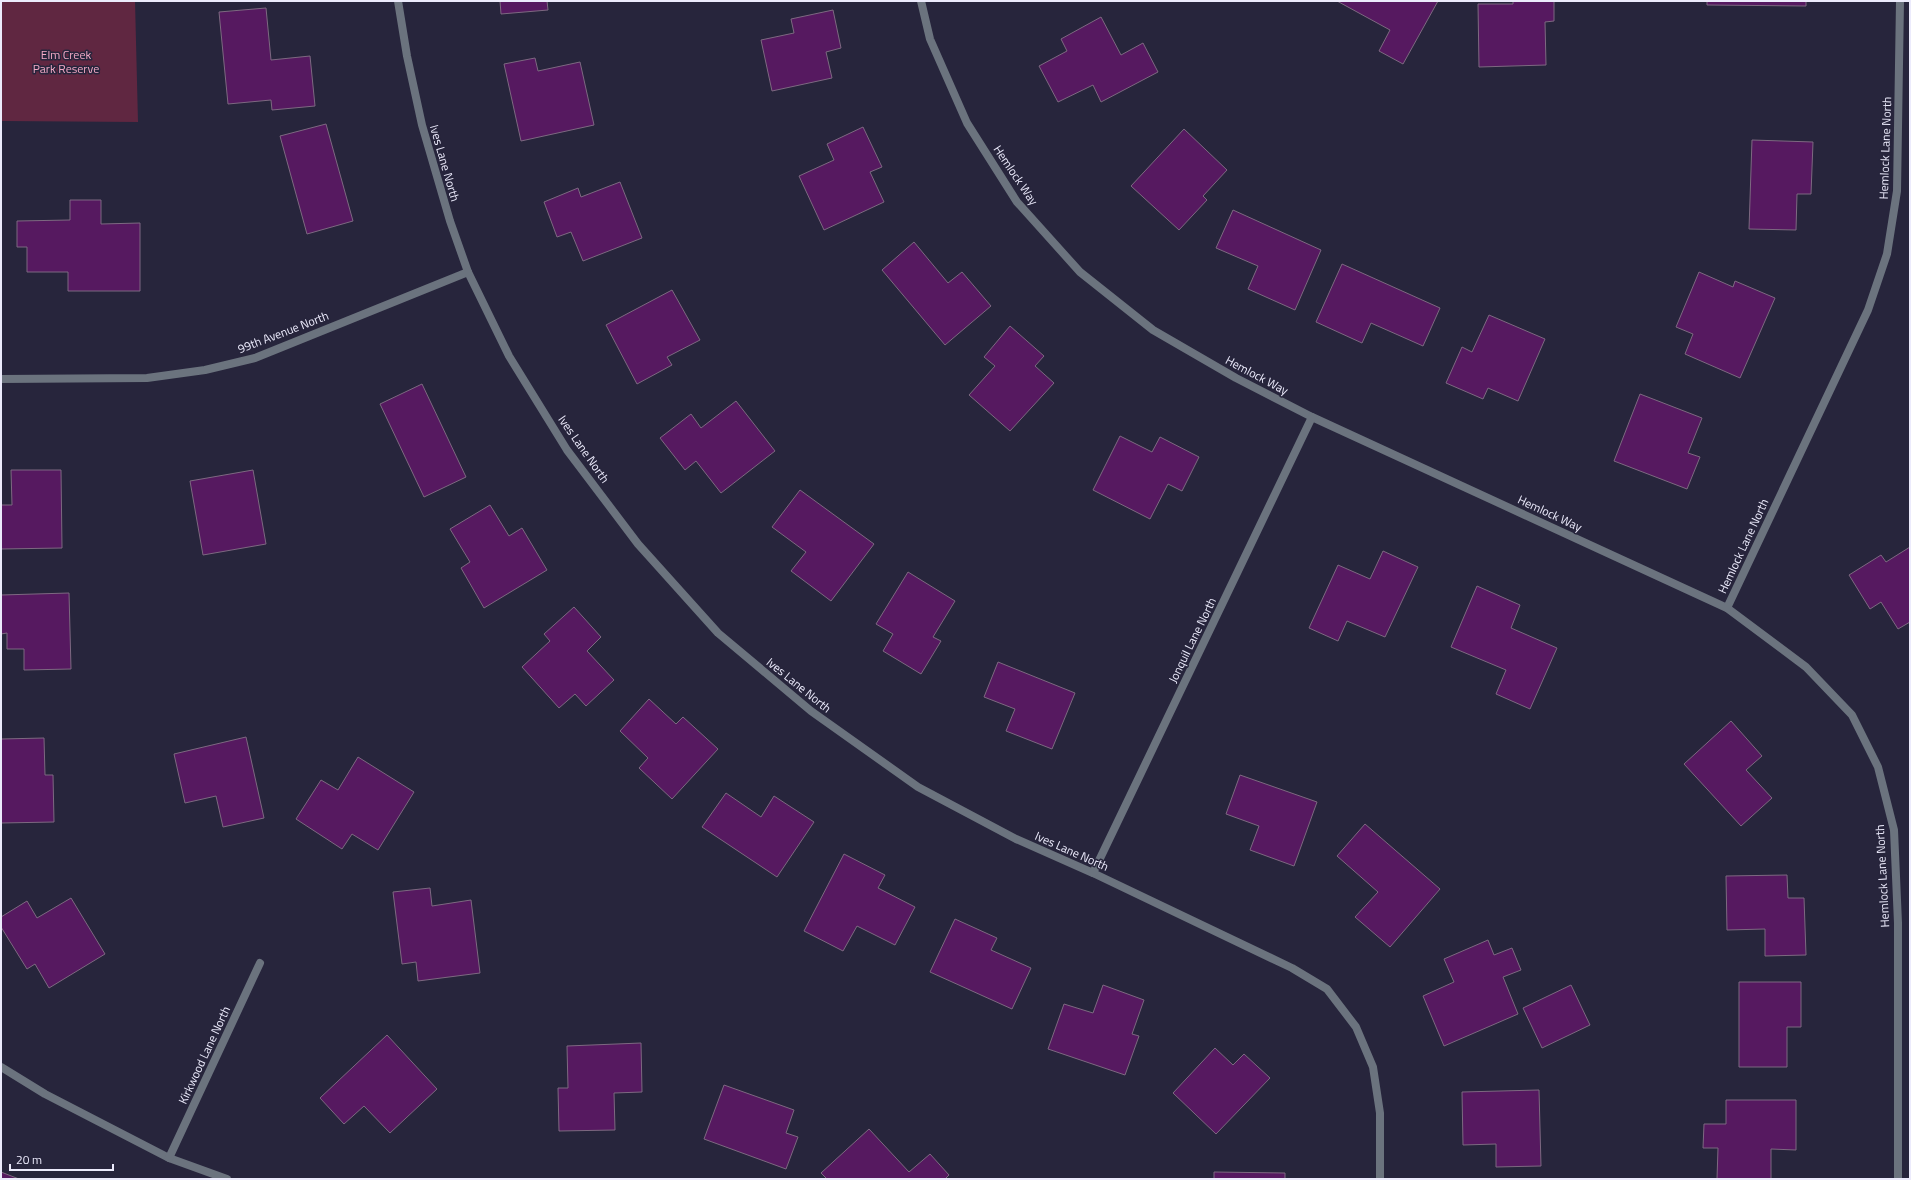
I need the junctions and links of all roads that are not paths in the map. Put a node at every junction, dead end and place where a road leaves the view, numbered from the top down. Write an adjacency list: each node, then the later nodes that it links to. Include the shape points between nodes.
1 (398, 1): 4 (street, Ives Lane North, via 422,125)
2 (921, 1): 6 (street, Hemlock Way, via 930,39 967,123 1017,202 1080,272 1153,330 1236,378)
3 (1900, 1): 7 (street, Hemlock Lane North, via 1897,191 1887,254 1868,310)
4 (468, 272): 5 (street, 99th Avenue North, via 255,358 205,370 147,378); 8 (street, Ives Lane North, via 509,356 567,450 638,544 718,633 811,712 918,787 1016,839)
5 (1, 379)
6 (1312, 417): 7 (street, Hemlock Way); 8 (street, Jonquil Lane North)
7 (1727, 608): 14 (street, Hemlock Lane North, via 1806,667 1852,715 1878,767 1894,830 1898,923)
8 (1093, 873): 13 (street, Ives Lane North, via 1292,968 1327,989 1356,1027 1372,1067 1380,1113)
9 (260, 963): 11 (street, Kirkwood Lane North)
10 (1, 1067): 11 (street, via 44,1094)
11 (169, 1158): 12 (street)
12 (227, 1179)
13 (1380, 1179)
14 (1898, 1179)

